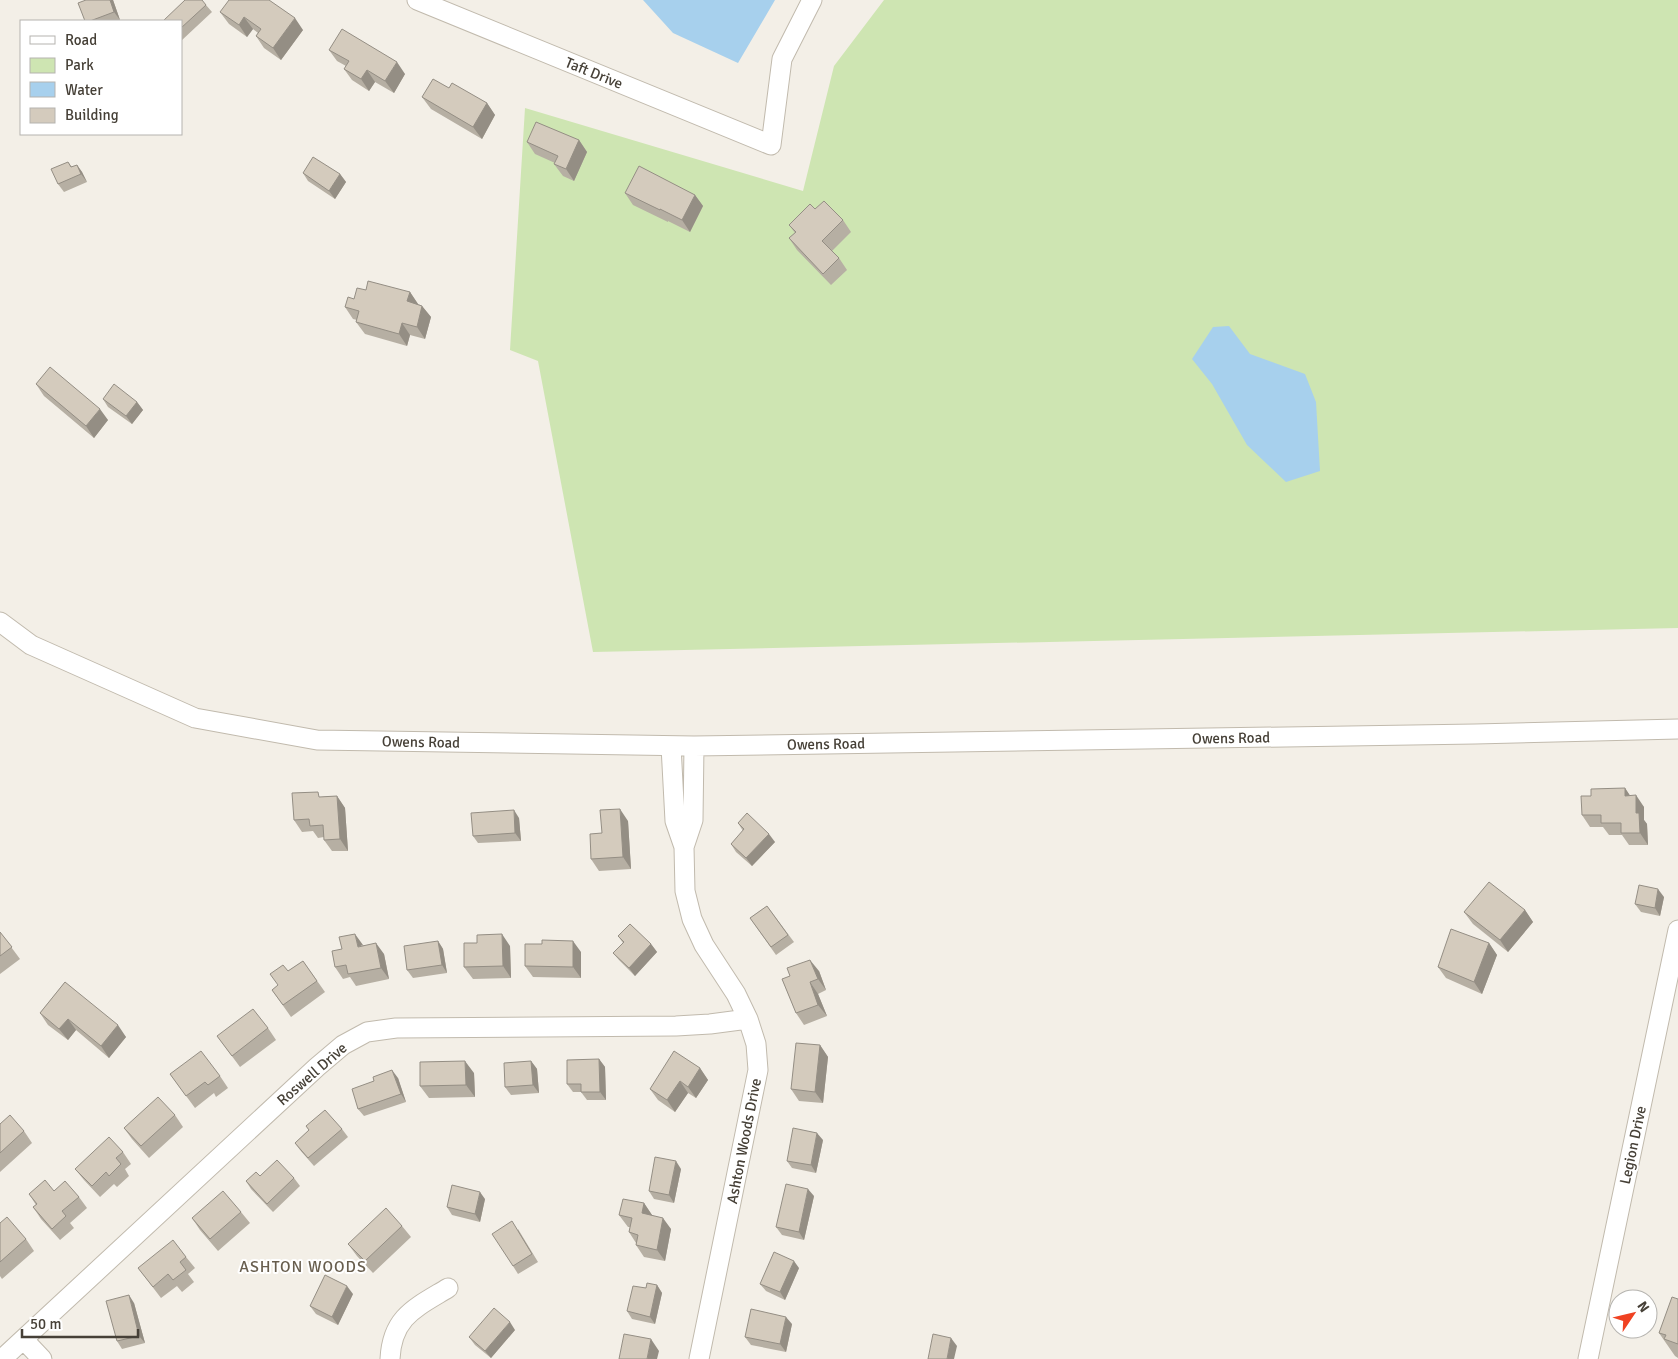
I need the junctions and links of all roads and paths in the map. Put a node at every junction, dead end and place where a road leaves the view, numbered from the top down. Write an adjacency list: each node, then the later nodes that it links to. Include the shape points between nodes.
1 (417, 0): 2 (street, Taft Drive, via 770,145 782,59)
2 (812, 0)
3 (0, 622): 5 (street, Owens Road, via 31,645 195,718 317,740)
4 (1678, 729): 6 (street, Owens Road)
5 (671, 746): 6 (street, Owens Road); 7 (street, Ashton Woods Drive, via 675,821)
6 (694, 746): 7 (street, Ashton Woods Drive, via 693,820)
7 (684, 847): 9 (street, Ashton Woods Drive, via 685,890 692,919 704,946 736,994)
8 (1678, 930): 16 (street, Legion Drive)
9 (748, 1019): 11 (street, Roswell Drive, via 676,1026 396,1028 367,1032 343,1045 317,1067); 15 (street, Ashton Woods Drive, via 756,1044 758,1070)
10 (448, 1288): 14 (street, via 415,1308 399,1323 391,1344)
11 (24, 1340): 12 (street, Roswell Drive); 13 (street)
12 (2, 1359)
13 (42, 1359)
14 (390, 1359)
15 (699, 1359)
16 (1588, 1359)

